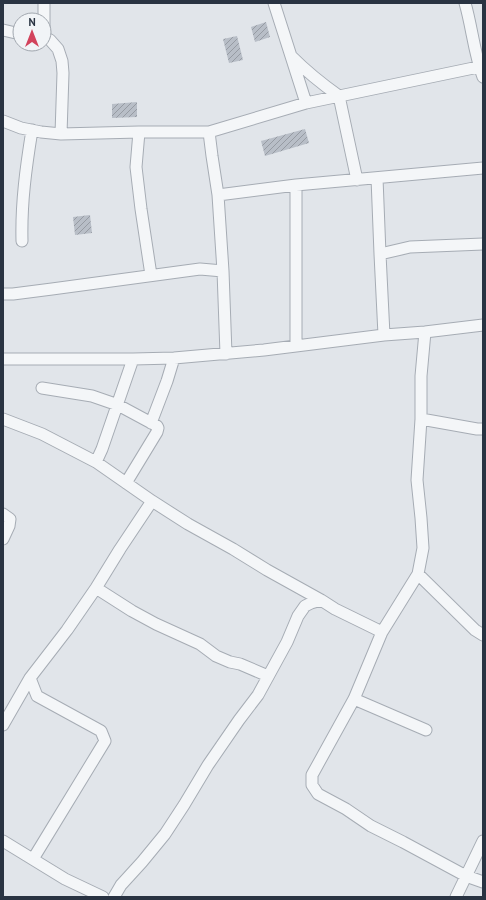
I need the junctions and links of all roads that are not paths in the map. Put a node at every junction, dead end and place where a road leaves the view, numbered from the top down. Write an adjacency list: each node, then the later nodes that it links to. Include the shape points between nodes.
1 (274, 3): 4 (street)
2 (465, 3): 5 (street)
3 (52, 42): 12 (street, via 58,49 62,61)
4 (291, 56): 6 (street, via 308,73); 7 (street)
5 (482, 70): 6 (street)
6 (339, 96): 7 (street); 15 (street)
7 (306, 103): 11 (street)
8 (3, 121): 9 (street)
9 (32, 130): 12 (street); 18 (street, via 24,180)
10 (139, 132): 11 (street); 12 (street); 22 (street, via 136,167)
11 (209, 132): 17 (street)
12 (61, 134)
13 (483, 168): 14 (street)
14 (377, 178): 15 (street); 20 (street)
15 (357, 180): 16 (street)
16 (296, 186): 17 (street); 27 (street)
17 (218, 195): 21 (street)
18 (22, 241)
19 (483, 244): 20 (street, via 410,247)
20 (380, 254): 26 (street)
21 (223, 271): 22 (street, via 200,269); 28 (street)
22 (151, 275): 23 (street)
23 (3, 294)
24 (483, 325): 25 (street)
25 (424, 332): 26 (street); 35 (street)
26 (384, 335): 27 (street)
27 (296, 346): 28 (street)
28 (226, 354): 29 (street)
29 (174, 358): 31 (street); 36 (street)
30 (3, 359): 31 (street)
31 (133, 359): 33 (street)
32 (42, 388): 33 (street, via 92,396)
33 (118, 405): 36 (street); 38 (street)
34 (3, 419): 38 (street, via 42,434)
35 (421, 420): 37 (street); 43 (street, via 417,480 423,548)
36 (151, 423): 39 (street, via 158,428 157,432)
37 (483, 429)
38 (96, 462): 39 (street)
39 (126, 483): 40 (street)
40 (152, 501): 44 (street); 45 (street)
41 (3, 514): 42 (street, via 10,519)
42 (3, 539)
43 (418, 574): 46 (street); 47 (street)
44 (96, 588): 48 (street, via 156,624 200,644 216,656); 49 (street)
45 (321, 600): 46 (street); 48 (street, via 305,606 298,616)
46 (382, 632): 50 (street)
47 (483, 635)
48 (268, 676): 59 (street, via 165,834 121,885)
49 (30, 678): 51 (street); 55 (street, via 37,696 101,731 105,741)
50 (354, 699): 52 (street); 56 (street, via 312,775 312,785 318,794 371,826)
51 (3, 725)
52 (426, 730)
53 (3, 841): 55 (street)
54 (483, 841): 56 (street)
55 (33, 859): 58 (street, via 65,879)
56 (466, 876): 57 (street); 60 (street)
57 (483, 882)
58 (103, 897)
59 (114, 897)
60 (456, 897)

